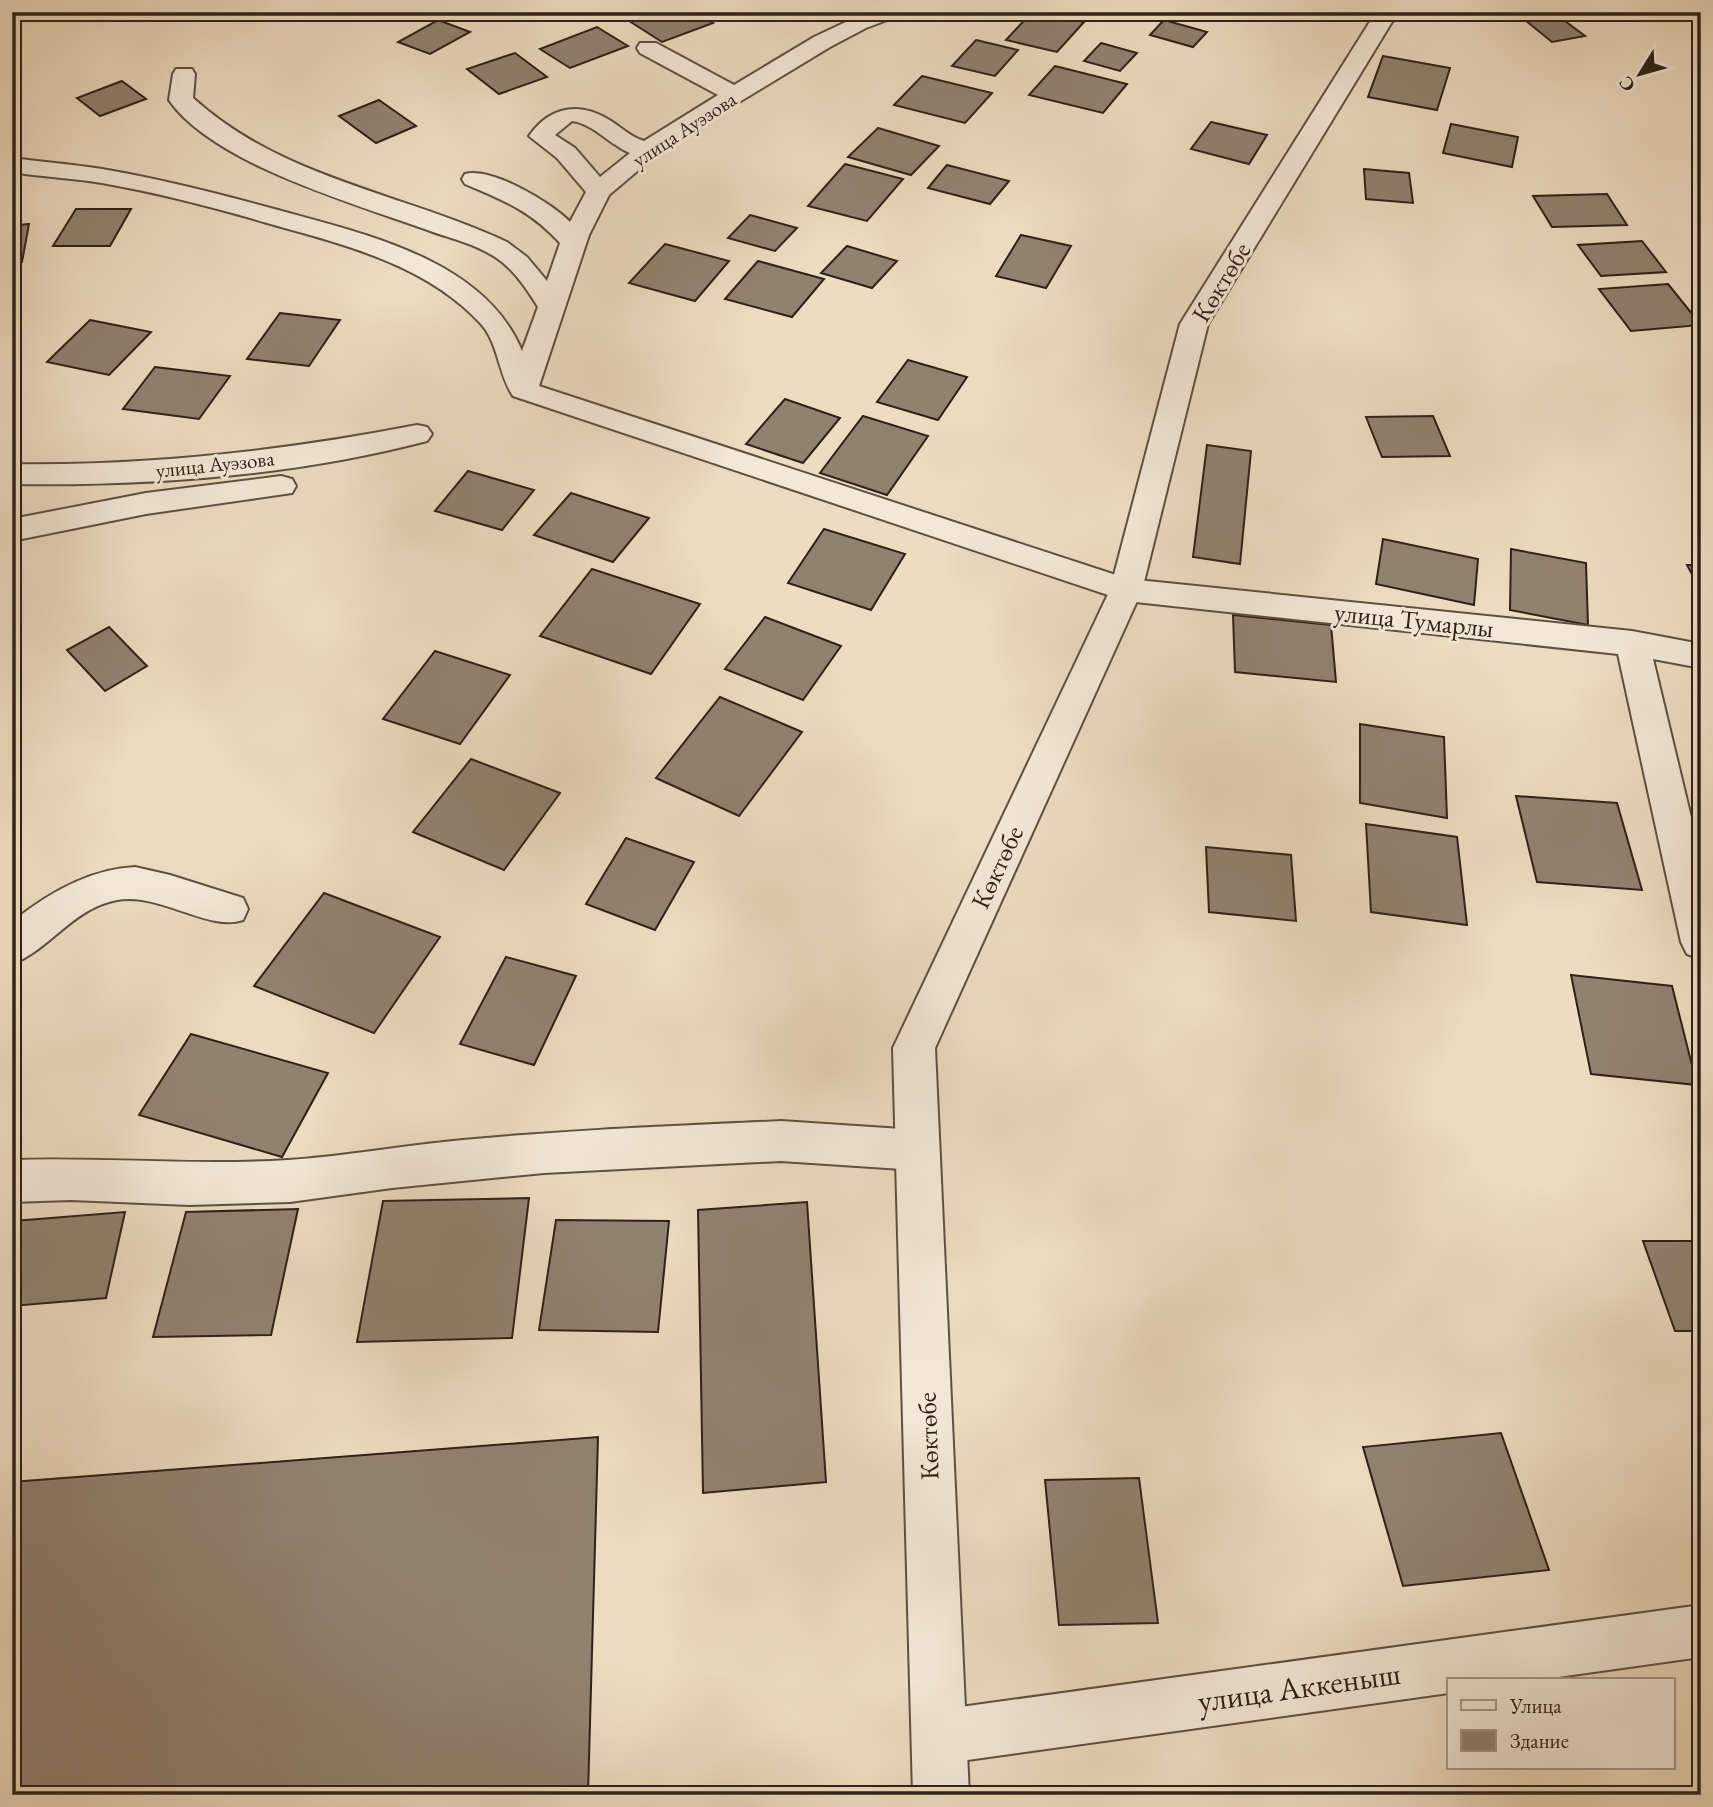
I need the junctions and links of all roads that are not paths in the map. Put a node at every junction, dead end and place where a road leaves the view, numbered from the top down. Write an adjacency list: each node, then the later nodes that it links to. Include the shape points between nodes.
1 (887, 12): 5 (street, улица Ауэзова, via 858,23)
2 (1387, 12): 17 (street, Көктөбе, via 1194,324)
3 (648, 48): 5 (street)
4 (184, 74): 11 (street, via 181,100 195,115 258,158 509,255 533,279)
5 (735, 95): 6 (street, улица Ауэзова)
6 (647, 151): 9 (street, улица Ауэзова); 9 (street, via 584,115 562,116 549,125 541,136 566,153)
7 (12, 165): 12 (street, via 181,192 395,255 452,287 492,319)
8 (474, 179): 10 (street, via 549,215)
9 (598, 191): 10 (street, улица Ауэзова)
10 (574, 242): 11 (street, улица Ауэзова)
11 (551, 307): 12 (street, улица Ауэзова)
12 (523, 390): 17 (street, улица Тумарлы)
13 (416, 434): 14 (street, улица Ауэзова, via 347,449 190,469 67,476)
14 (12, 474)
15 (281, 486): 16 (street, via 75,516)
16 (12, 530)
17 (1126, 590): 18 (street, улица Тумарлы); 23 (street, Көктөбе, via 914,1048)
18 (1632, 643): 19 (street, улица Тумарлы); 21 (street)
19 (1701, 656)
20 (229, 909): 22 (street, via 132,883 58,908)
21 (1701, 942)
22 (12, 947)
23 (917, 1150): 24 (street, via 781,1141 544,1153 290,1181); 26 (street, Көктөбе)
24 (12, 1181)
25 (1701, 1632): 26 (street, улица Аккеныш)
26 (939, 1737): 27 (street, Көктөбе)
27 (941, 1795)

